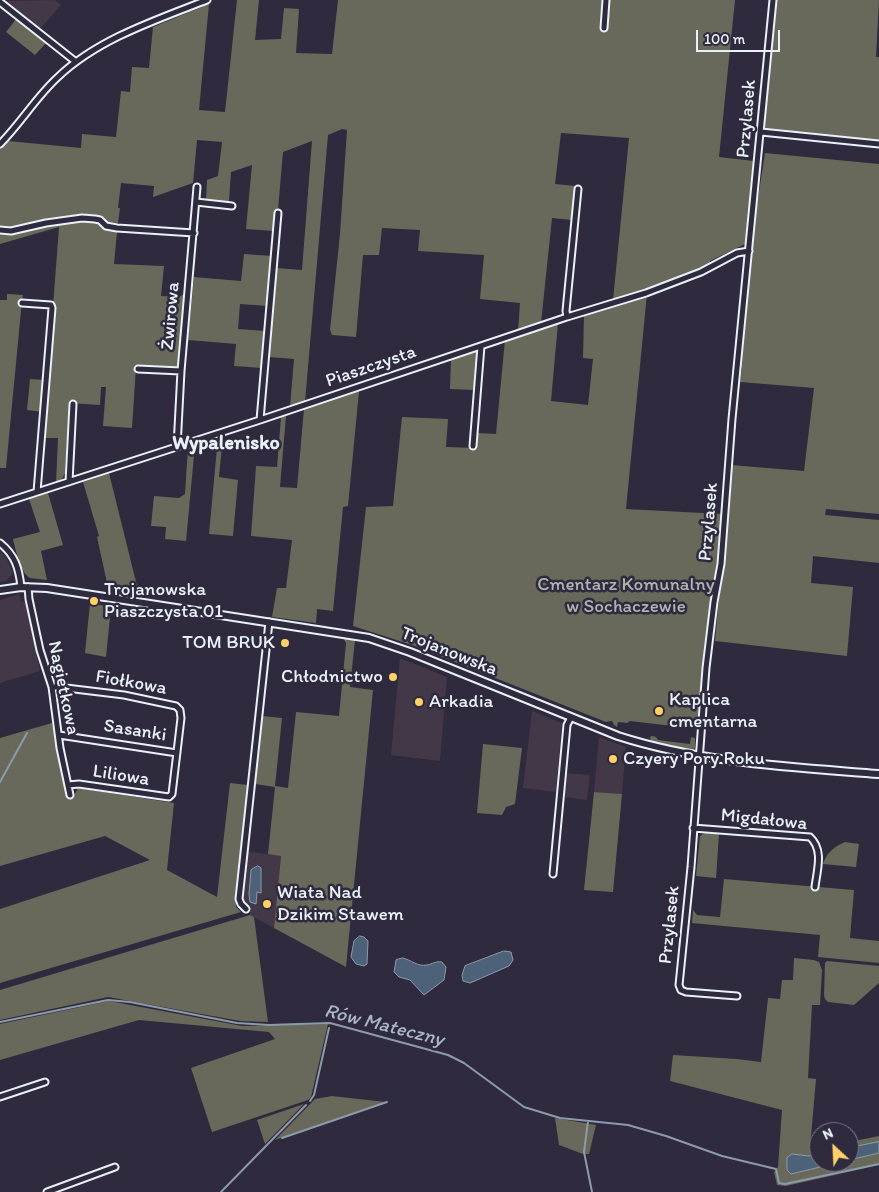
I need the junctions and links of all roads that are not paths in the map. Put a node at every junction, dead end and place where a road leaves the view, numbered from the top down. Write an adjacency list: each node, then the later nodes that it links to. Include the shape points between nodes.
1 (207, 0): 6 (street, via 122,36)
2 (606, 0): 5 (street)
3 (773, 0): 7 (street, Przylasek)
4 (0, 2): 6 (street)
5 (604, 28)
6 (76, 62): 8 (street, via 50,84)
7 (760, 132): 9 (street); 17 (street, Przylasek)
8 (0, 144)
9 (879, 144)
10 (197, 187): 12 (street, Żwirowa)
11 (578, 189): 19 (street)
12 (196, 202): 13 (street); 16 (street, Żwirowa)
13 (232, 206)
14 (278, 212): 24 (street)
15 (0, 230): 16 (street, via 11,231 82,218 100,220 106,226 117,228)
16 (194, 233): 22 (street, Żwirowa)
17 (748, 251): 19 (street, Piaszczysta, via 646,293); 39 (street, Przylasek, via 721,564 706,668)
18 (22, 303): 28 (street, via 51,305 52,308)
19 (567, 317): 20 (street, Piaszczysta)
20 (481, 346): 24 (street, Piaszczysta); 25 (street)
21 (138, 369): 22 (street)
22 (181, 371): 26 (street, Żwirowa)
23 (73, 404): 27 (street)
24 (260, 420): 26 (street, Piaszczysta)
25 (473, 446)
26 (177, 447): 27 (street, Piaszczysta)
27 (69, 482): 28 (street, Piaszczysta)
28 (37, 492): 29 (street, Piaszczysta)
29 (0, 504)
30 (0, 543): 31 (street, via 12,554)
31 (21, 587): 32 (street, Trojanowska); 33 (street, Trojanowska)
32 (28, 587): 34 (street, Trojanowska); 35 (street, Nagietkowa, via 40,650)
33 (0, 590)
34 (269, 622): 36 (street, Trojanowska, via 350,634 390,644); 46 (street, via 240,899)
35 (52, 687): 37 (street, Nagietkowa); 38 (street, Fiołkowa, via 124,695 179,707)
36 (571, 717): 39 (street, Trojanowska, via 646,745); 44 (street, via 567,725)
37 (59, 736): 38 (street, Sasanki); 41 (street, Nagietkowa)
38 (177, 753): 41 (street, Liliowa, via 169,798)
39 (699, 756): 40 (street, Trojanowska); 43 (street, Przylasek)
40 (879, 774)
41 (68, 785): 42 (street, Nagietkowa)
42 (70, 795)
43 (693, 828): 45 (street, Migdałowa, via 810,837 819,852); 47 (street, Przylasek, via 679,985 686,992)
44 (552, 874)
45 (815, 887)
46 (246, 909)
47 (737, 996)
48 (45, 1082): 49 (street)
49 (0, 1097)
50 (115, 1167): 51 (street)
51 (47, 1192)

